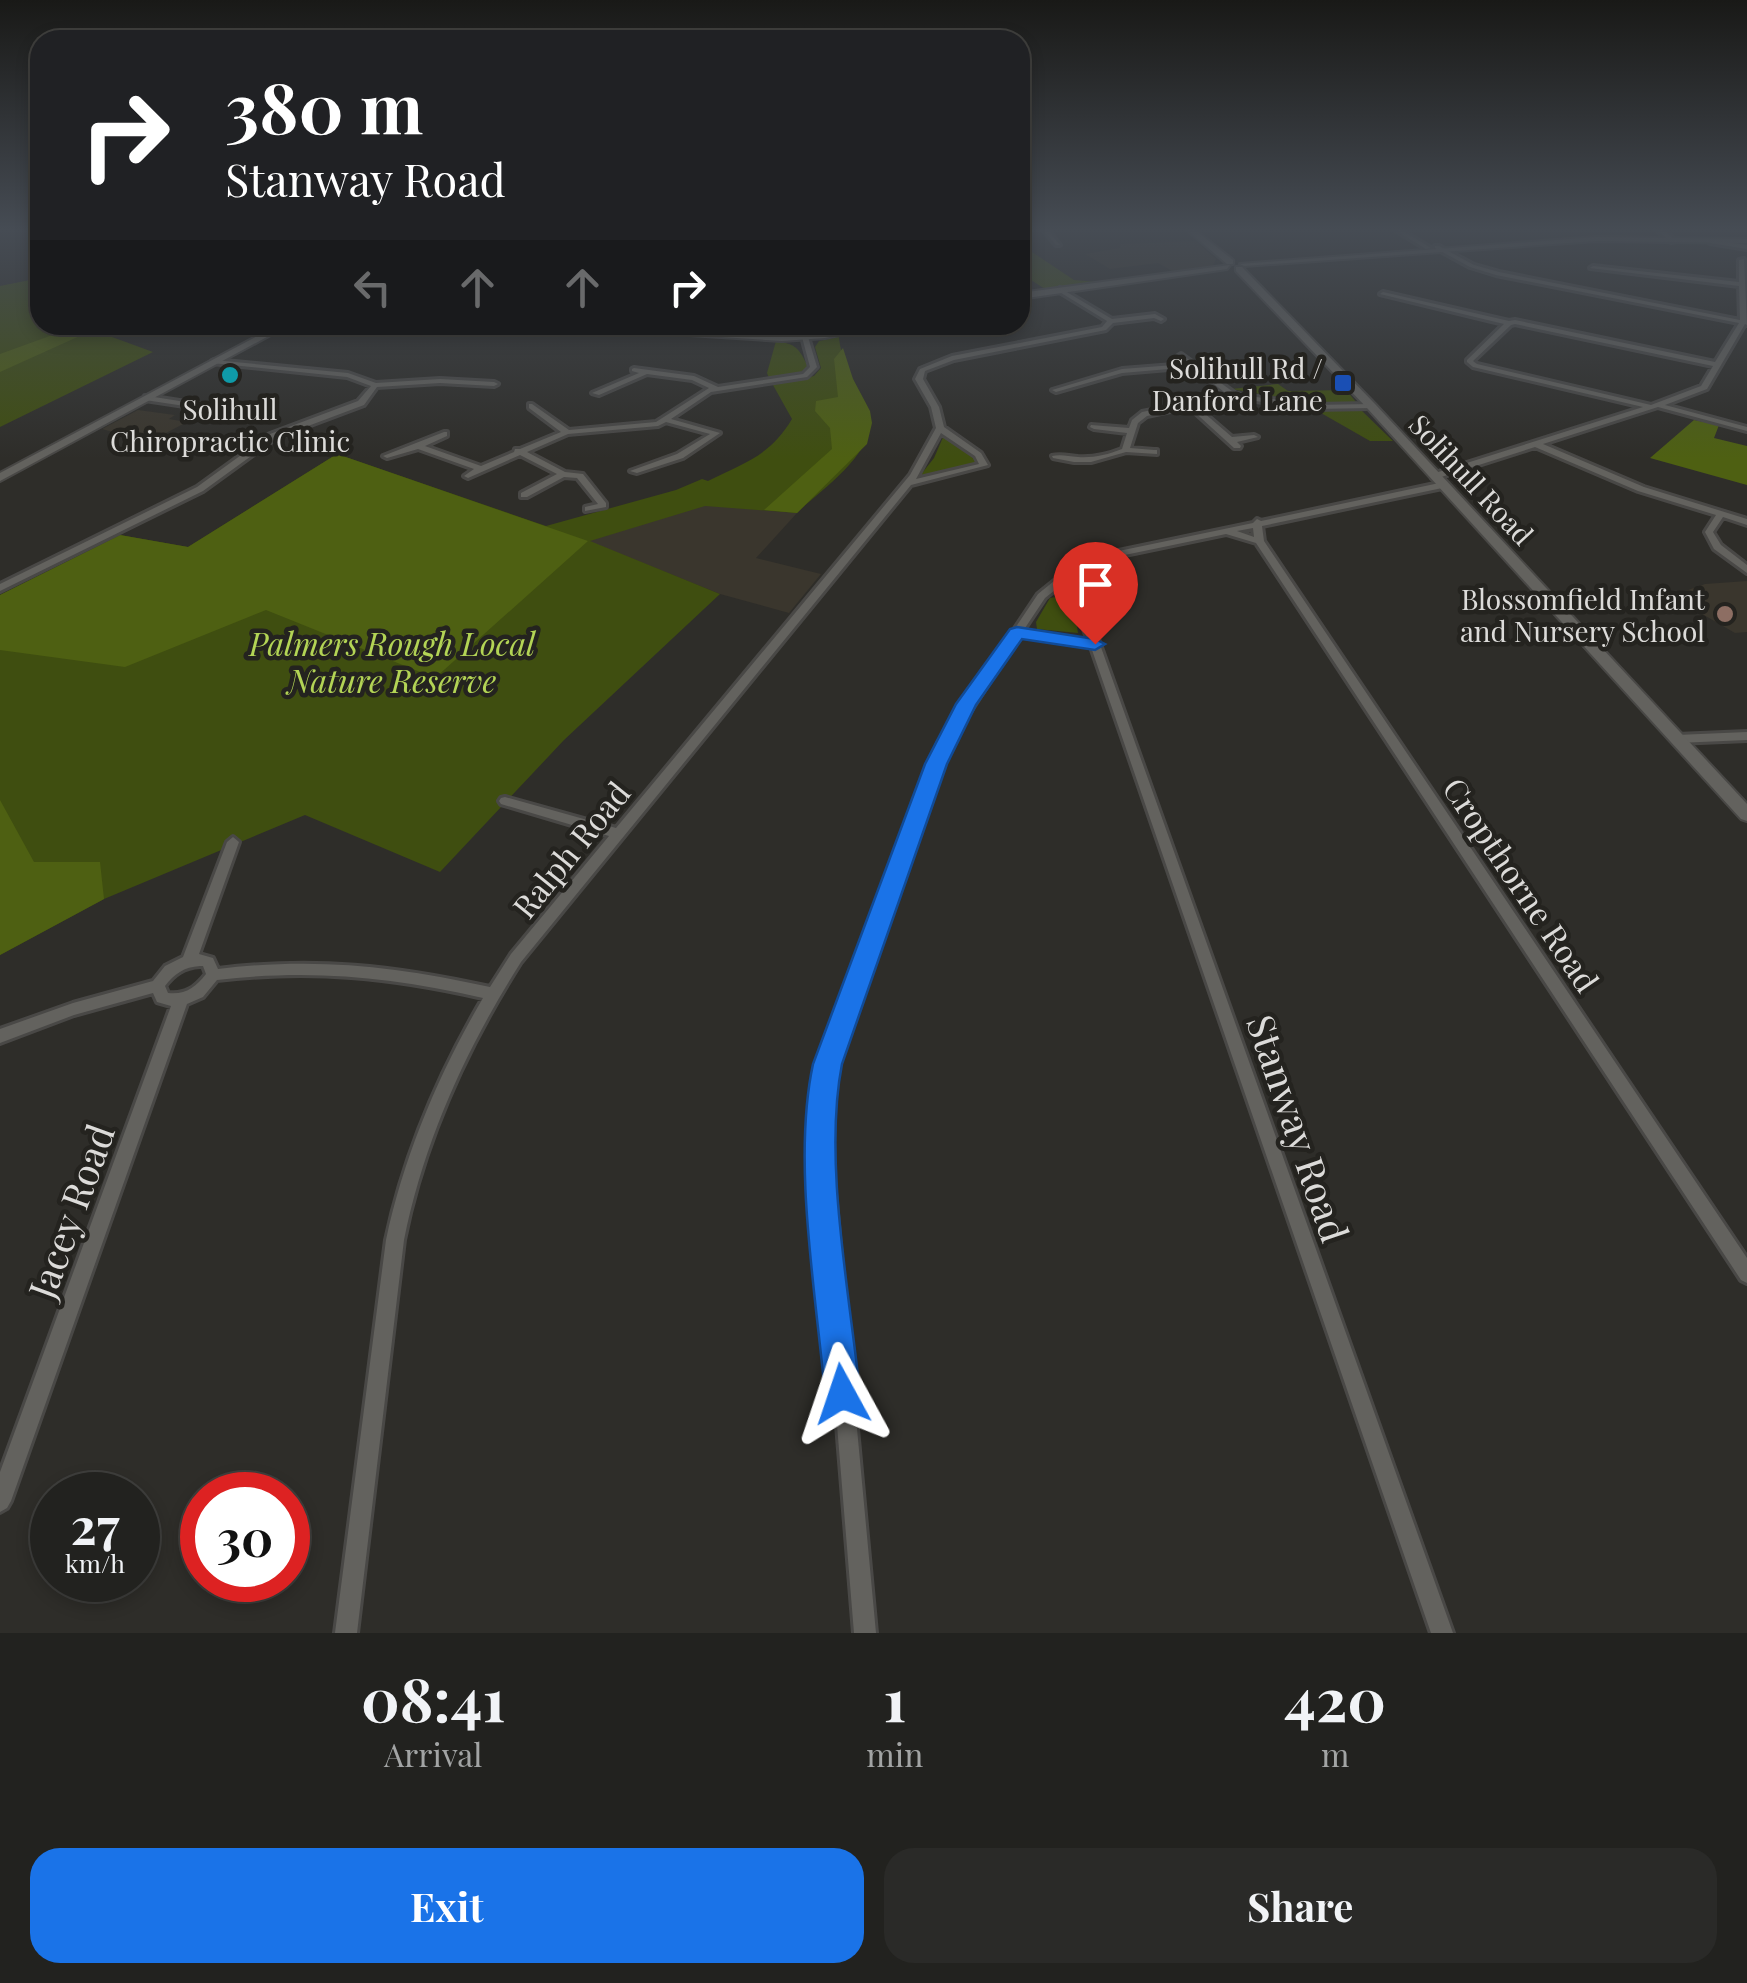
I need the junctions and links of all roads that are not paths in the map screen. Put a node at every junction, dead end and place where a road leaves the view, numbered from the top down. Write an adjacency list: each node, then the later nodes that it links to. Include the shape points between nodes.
1 (1087, 306): 6 (street)
2 (1274, 306): 25 (street, Solihull Road)
3 (1438, 306): 7 (street)
4 (1660, 306): 8 (street)
5 (1161, 319): 6 (street)
6 (1111, 321): 31 (street, via 1104,328 929,366 919,379)
7 (1509, 322): 16 (street); 26 (street, via 1470,364)
8 (1745, 323): 16 (street)
9 (265, 335): 14 (street)
10 (784, 335): 12 (street)
11 (817, 335): 12 (street)
12 (805, 337): 20 (street, via 814,367 804,376)
13 (1181, 356): 15 (street)
14 (214, 362): 18 (street, via 348,376); 23 (street)
15 (1194, 364): 19 (street, via 1103,375 1056,392); 22 (street)
16 (1718, 365): 26 (street, via 1704,386)
17 (494, 384): 18 (street)
18 (375, 385): 60 (street, via 361,403 272,436 207,485)
19 (1046, 387)
20 (715, 388): 21 (street, via 694,378 639,372); 29 (street)
21 (596, 393)
22 (1234, 396): 24 (street); 25 (street, via 1314,408)
23 (148, 398): 27 (street, via 213,412); 48 (street)
24 (1189, 404): 33 (street, via 1145,414); 36 (street, via 1234,443)
25 (1371, 406): 49 (street, Solihull Road)
26 (1654, 406): 32 (street); 37 (street)
27 (230, 408)
28 (524, 413): 34 (street, via 534,408)
29 (666, 420): 34 (street); 45 (street, via 716,433 668,465)
30 (1094, 427): 33 (street)
31 (940, 428): 50 (street, Ralph Road); 50 (street, via 984,466)
32 (1747, 429)
33 (1132, 431): 39 (street)
34 (566, 432): 40 (street)
35 (444, 434): 38 (street)
36 (1254, 436)
37 (1538, 445): 49 (street); 53 (street)
38 (418, 446): 42 (street); 44 (street)
39 (1125, 450): 41 (street); 43 (street, via 1074,464)
40 (518, 451): 44 (street); 46 (street)
41 (1154, 452)
42 (387, 456)
43 (1056, 456)
44 (481, 469): 47 (street)
45 (634, 471)
46 (563, 474): 51 (street); 52 (street, via 586,479 606,507)
47 (468, 476)
48 (0, 478)
49 (1440, 480): 54 (street); 64 (street, Solihull Road)
50 (909, 483): 67 (street, Ralph Road)
51 (524, 495)
52 (588, 509)
53 (1720, 516): 55 (street); 58 (street, via 1711,540)
54 (1257, 522): 56 (street); 57 (street, Cropthorne Road)
55 (1747, 522)
56 (1220, 529): 57 (street); 59 (street, via 1103,555)
57 (1259, 541): 75 (street, Cropthorne Road)
58 (1747, 570)
59 (1063, 576): 61 (street); 62 (street, Stanway Road, via 1077,594)
60 (0, 588)
61 (1017, 632): 62 (street); 78 (street, via 944,742 821,1087 820,1155)
62 (1095, 644): 79 (street, Stanway Road)
63 (1747, 736): 64 (street)
64 (1677, 739): 66 (street, Solihull Road)
65 (505, 802): 67 (street)
66 (1747, 815)
67 (619, 834): 72 (street, Ralph Road)
68 (233, 842): 69 (street)
69 (189, 961): 70 (street, via 208,962); 71 (street)
70 (213, 974): 72 (street, via 333,966); 73 (street)
71 (158, 986): 73 (street, via 162,998); 74 (street)
72 (492, 994): 77 (street, Ralph Road, via 437,1110 404,1200)
73 (181, 1000): 76 (street, Jacey Road)
74 (0, 1036)
75 (1747, 1274)
76 (0, 1501)
77 (346, 1633)
78 (865, 1633)
79 (1442, 1633)

